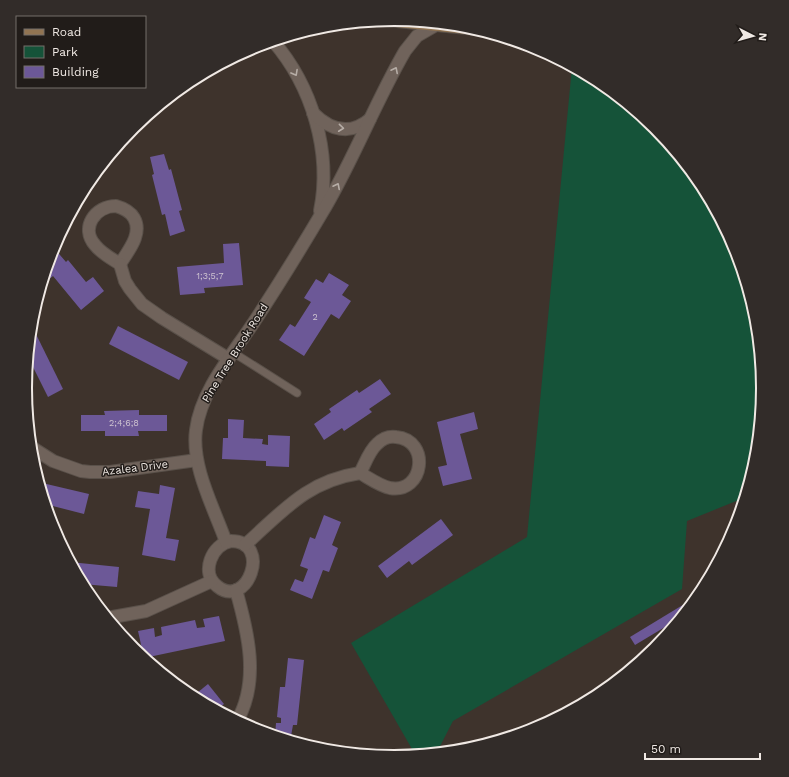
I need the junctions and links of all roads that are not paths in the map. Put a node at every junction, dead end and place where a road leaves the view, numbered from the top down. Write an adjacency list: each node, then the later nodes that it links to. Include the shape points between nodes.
1 (431, 28): 4 (street, Pine Tree Brook Road, one-way to 1, via 406,50 417,36)
2 (277, 46): 3 (street, Pine Tree Brook Road, one-way to 3, via 297,76)
3 (313, 113): 4 (street, one-way to 4, via 324,123 345,129 358,126); 5 (street, Pine Tree Brook Road, via 320,139 323,168)
4 (371, 117): 5 (street, Pine Tree Brook Road, one-way to 4)
5 (318, 220): 7 (street, Pine Tree Brook Road)
6 (120, 264): 6 (street, via 98,248 89,235 92,219 100,210 107,207 116,206 124,209 136,222 135,239); 7 (street, via 125,281 142,304 162,318)
7 (232, 356): 8 (lane); 10 (street, Pine Tree Brook Road, via 207,395 198,417)
8 (297, 393)
9 (38, 451): 10 (street, Azalea Drive, via 53,461 90,472 110,472)
10 (196, 460): 12 (street, Pine Tree Brook Road)
11 (360, 473): 11 (street, via 374,448 380,441 388,438 398,437 406,440 414,446 419,455 418,473 411,482 402,487 385,487); 13 (street, via 340,477 313,488)
12 (226, 542): 13 (street, via 235,541); 14 (street, via 218,546 210,560 209,571)
13 (245, 546): 15 (street, via 252,558 251,572 245,584)
14 (212, 581): 15 (street, via 222,589); 16 (street, via 146,612)
15 (236, 590): 17 (street, via 250,665 244,707)
16 (113, 617)
17 (239, 716)

